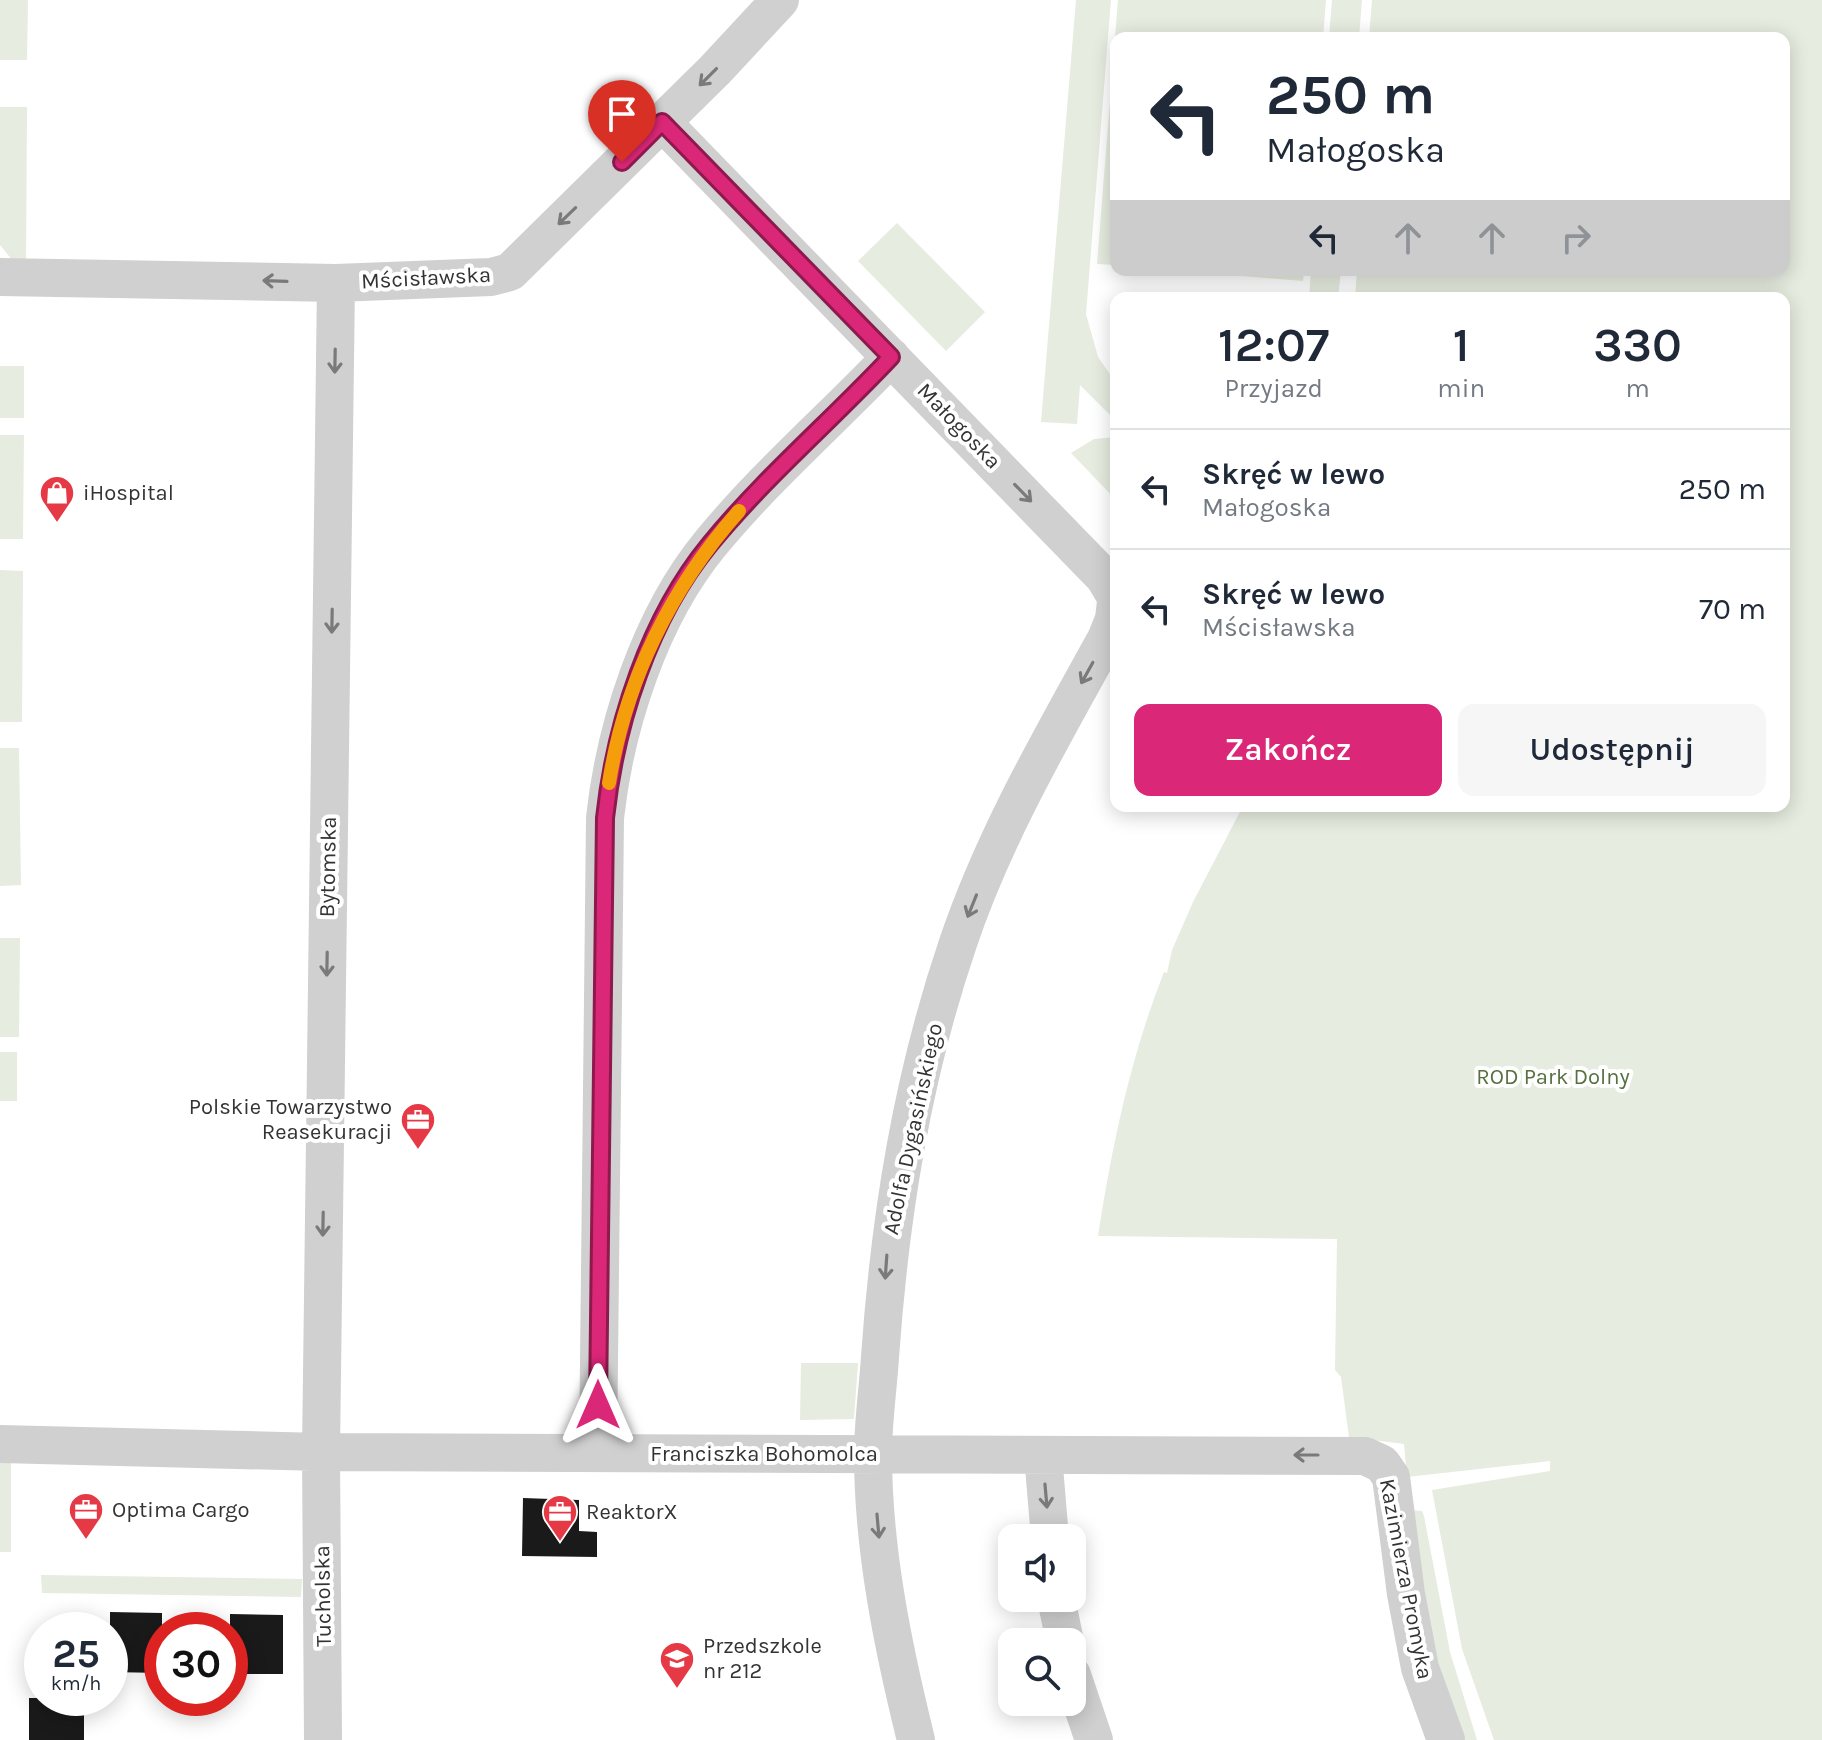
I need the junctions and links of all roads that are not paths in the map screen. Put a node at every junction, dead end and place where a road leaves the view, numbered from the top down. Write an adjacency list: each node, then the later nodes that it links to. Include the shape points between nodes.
1 (780, 0): 2 (street, Mścisławska, one-way to 2)
2 (662, 122): 4 (street, Mścisławska, one-way to 4, via 510,272); 5 (street, Małogoska)
3 (0, 277): 4 (street, Mścisławska, one-way to 3)
4 (336, 283): 9 (street, Bytomska, one-way to 9)
5 (891, 357): 6 (street, Małogoska, one-way to 6); 10 (street, via 708,546 640,668 613,761 605,818)
6 (1110, 588)
7 (1110, 629): 11 (street, Adolfa Dygasińskiego, one-way to 11, via 999,843 942,994 900,1169 887,1253)
8 (0, 1444): 9 (street, Franciszka Bohomolca)
9 (321, 1452): 10 (street, Franciszka Bohomolca); 16 (street, Tucholska)
10 (598, 1453): 11 (street, Franciszka Bohomolca)
11 (873, 1453): 12 (street, Franciszka Bohomolca); 17 (street, Adolfa Dygasińskiego, one-way to 17, via 888,1616)
12 (1043, 1455): 13 (street, Franciszka Bohomolca, one-way to 12, via 1365,1456 1334,1455); 14 (street, one-way to 14)
13 (1382, 1464): 19 (street, Kazimierza Promyka, via 1395,1498 1420,1668)
14 (1049, 1524)
15 (1086, 1716): 18 (street)
16 (323, 1740)
17 (916, 1740)
18 (1094, 1740)
19 (1446, 1740)

